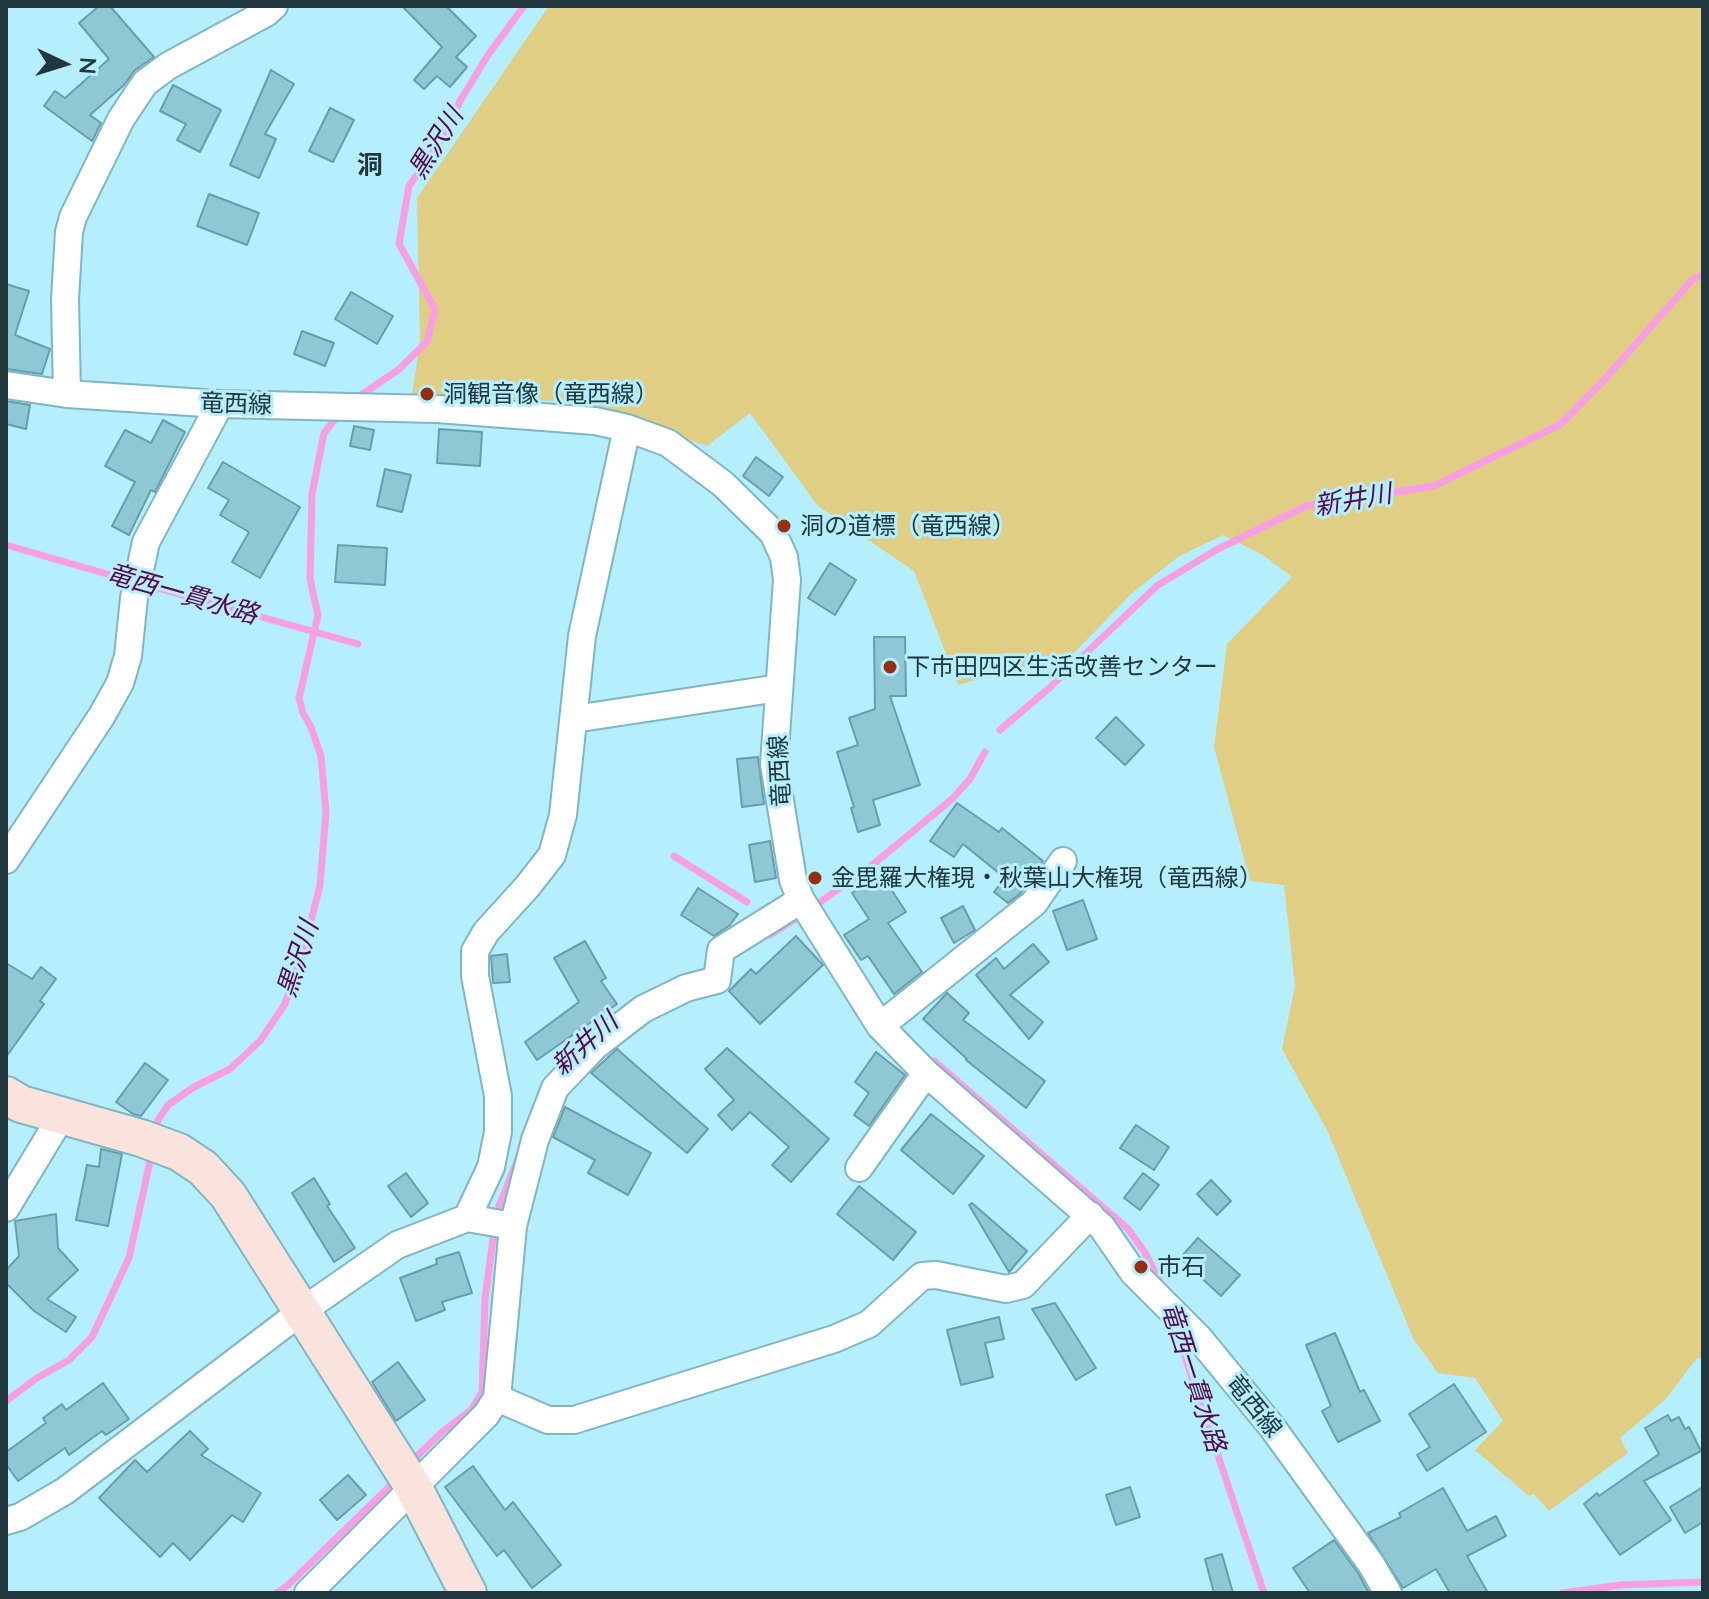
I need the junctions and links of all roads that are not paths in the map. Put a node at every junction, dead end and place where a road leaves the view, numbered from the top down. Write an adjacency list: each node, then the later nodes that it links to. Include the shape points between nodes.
1 (274, 6): 3 (street, via 168,66 145,83 121,119 69,232)
2 (6, 385): 3 (street, 竜西線)
3 (67, 394): 4 (street, 竜西線)
4 (220, 404): 5 (street, 竜西線, via 437,409); 8 (street, via 146,542 120,683)
5 (627, 428): 6 (street, 竜西線, via 668,443 723,484 773,533 787,580); 7 (street, via 582,636)
6 (779, 688): 7 (street); 10 (street, 竜西線, via 774,764)
7 (574, 719): 18 (street, via 563,815 552,855 475,951 498,1096 498,1132 491,1167)
8 (6, 860)
9 (1063, 861): 11 (street, via 1034,903)
10 (801, 900): 11 (street, 竜西線); 19 (street, via 721,950 717,980 643,1009 595,1046 555,1088)
11 (880, 1026): 12 (street, 竜西線)
12 (926, 1073): 15 (street); 17 (street, 竜西線)
13 (6, 1095): 14 (street)
14 (61, 1117): 16 (street); 20 (street, via 154,1142 203,1168 228,1195)
15 (859, 1168)
16 (6, 1208)
17 (1090, 1215): 21 (street, via 1023,1285 1006,1289 922,1276 869,1324 834,1339 574,1420 548,1420); 26 (street, 竜西線, via 1133,1272 1199,1338 1286,1445)
18 (467, 1218): 19 (street); 20 (street, via 397,1245)
19 (513, 1226): 21 (street)
20 (302, 1311): 22 (street); 23 (street, via 65,1491)
21 (497, 1398): 22 (street)
22 (414, 1488): 24 (street); 25 (street)
23 (6, 1521)
24 (308, 1593)
25 (468, 1593)
26 (1388, 1593)

